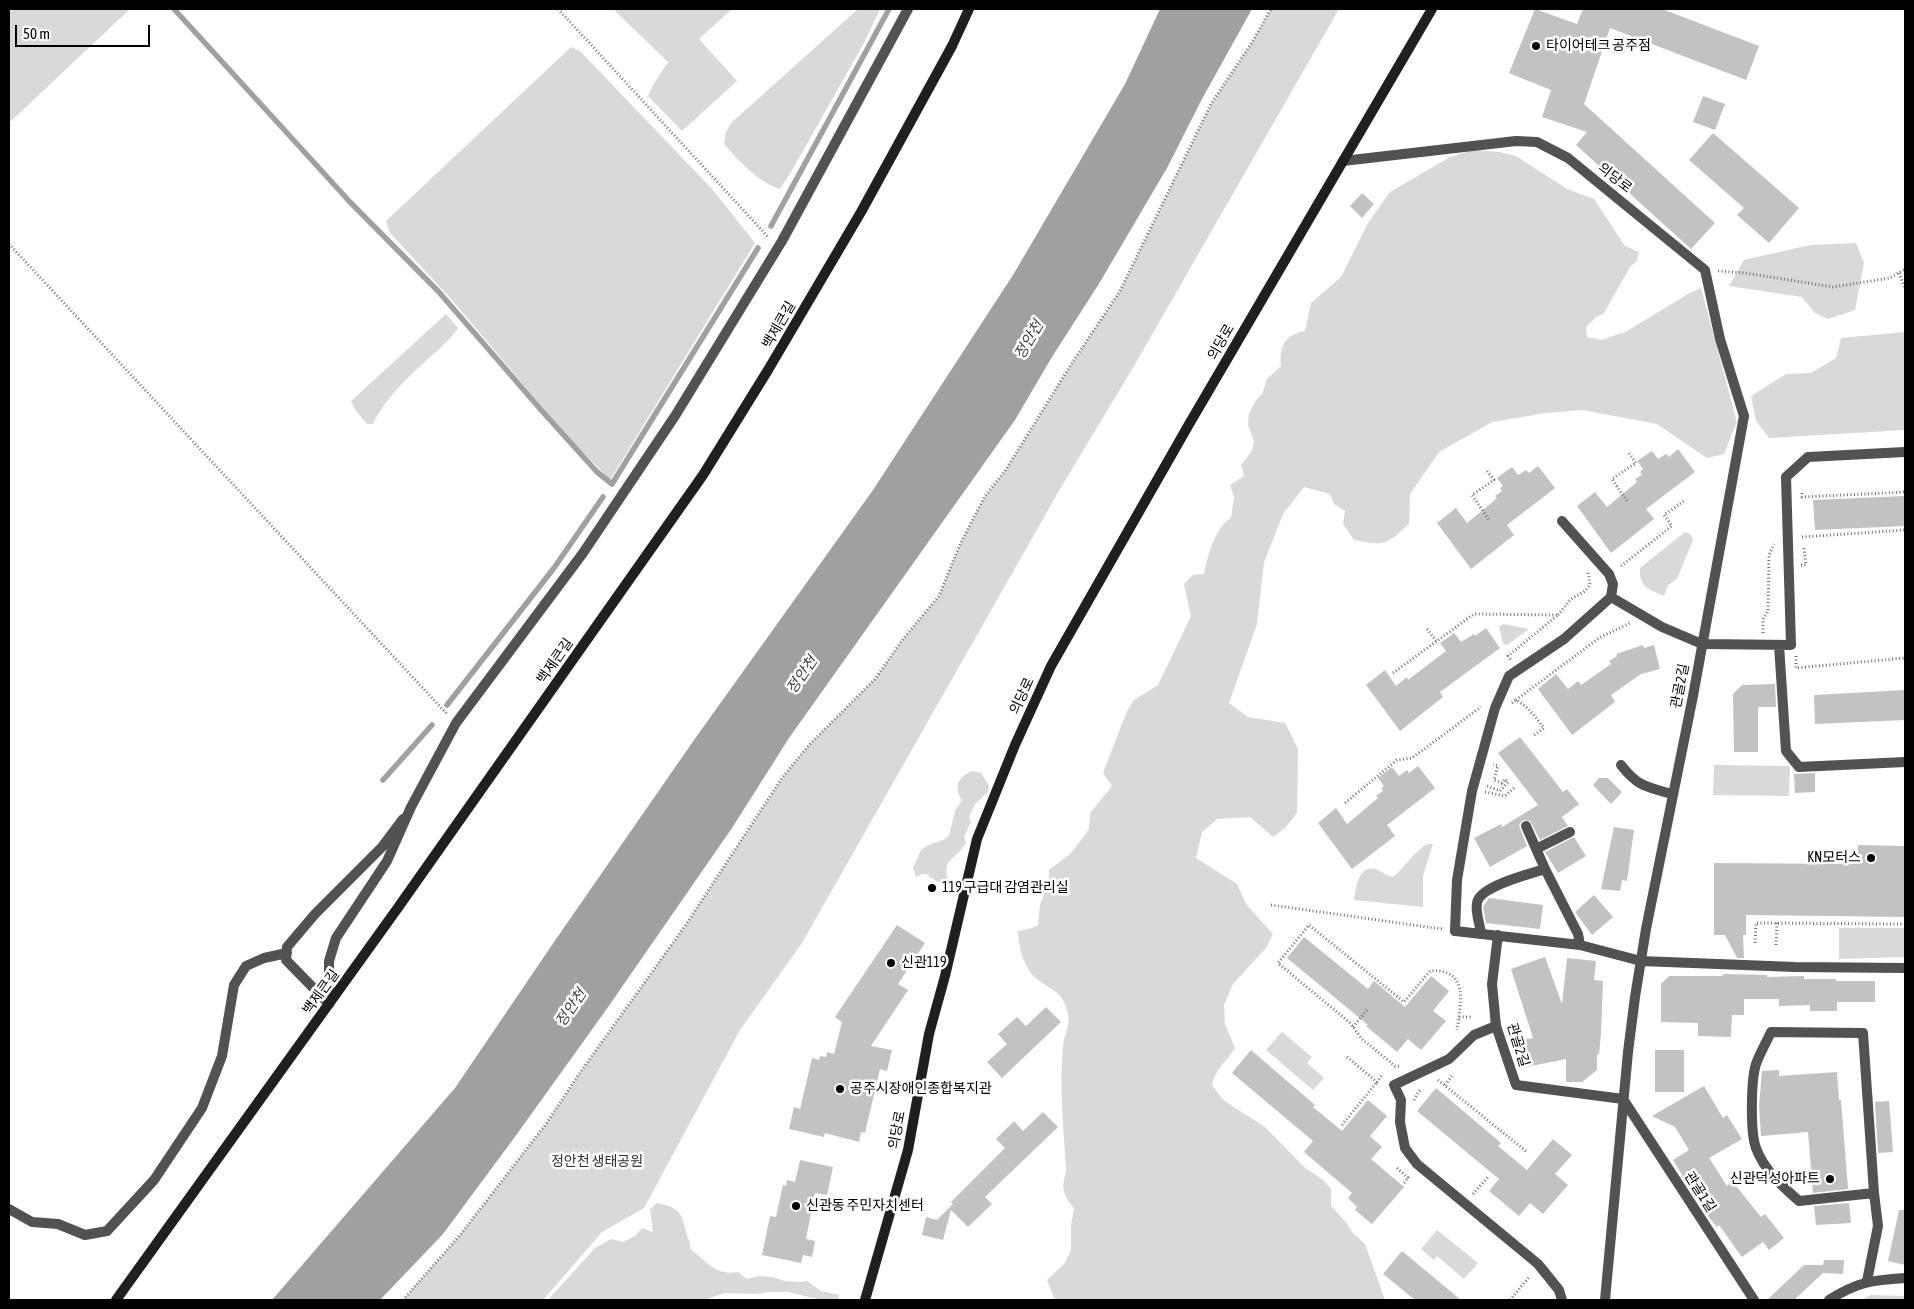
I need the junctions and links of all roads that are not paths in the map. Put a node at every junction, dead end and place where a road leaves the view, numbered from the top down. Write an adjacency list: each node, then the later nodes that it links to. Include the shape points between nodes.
1 (908, 9): 14 (street, via 778,247 675,416 583,553 456,723)
2 (969, 9): 25 (main road, 백제큰길, via 861,212 704,475)
3 (1432, 9): 4 (main road, 의당로)
4 (1343, 161): 5 (street, 의당로, via 1516,140 1537,142 1568,158 1705,270 1720,340); 33 (main road, 의당로, via 1051,666 1015,745 977,839 929,1034 908,1150)
5 (1744, 416): 9 (street, 관골2길)
6 (1905, 452): 10 (street, via 1808,457 1786,477 1791,645)
7 (1562, 521): 8 (street, via 1609,574)
8 (1611, 597): 9 (street, via 1662,627); 19 (street, via 1564,639 1509,676 1495,708 1472,791 1457,880 1454,931)
9 (1702, 644): 10 (street); 13 (street, 관골2길)
10 (1780, 645): 11 (street, via 1786,750 1799,767)
11 (1905, 762)
12 (1621, 765): 13 (street, via 1631,779 1643,786)
13 (1672, 794): 23 (street, 관골2길)
14 (411, 808): 22 (street, via 382,847 287,947); 25 (street, via 388,861 336,938 329,962)
15 (1526, 826): 17 (street)
16 (1570, 832): 17 (street)
17 (1536, 849): 18 (street)
18 (1544, 869): 19 (street, via 1481,893 1476,901); 21 (street, via 1578,934)
19 (1481, 934): 20 (street)
20 (1498, 935): 21 (street); 26 (street, 관골2길, via 1492,984)
21 (1580, 945): 23 (street)
22 (287, 953): 25 (street, via 286,960); 29 (street, via 246,966 234,984 222,1056 202,1108 154,1180 107,1231 85,1235 58,1224 32,1222)
23 (1641, 961): 24 (street); 27 (street, 관골2길)
24 (1905, 968)
25 (329, 1004): 32 (main road, 백제큰길)
26 (1496, 1026): 27 (street, 관골2길, via 1516,1086); 34 (street, via 1474,1035 1450,1059 1394,1086 1401,1100 1400,1122 1405,1148 1416,1164 1538,1264 1559,1290)
27 (1623, 1099): 35 (street, 관골2길); 36 (street, 관골1길)
28 (1874, 1193): 28 (street, via 1863,1033 1771,1032 1756,1063 1752,1117 1756,1147 1766,1166 1778,1183 1799,1201); 31 (street, via 1878,1226)
29 (9, 1209)
30 (1905, 1278): 31 (street)
31 (1867, 1281): 37 (street)
32 (116, 1300)
33 (865, 1300)
34 (1562, 1300)
35 (1605, 1300)
36 (1754, 1300)
37 (1829, 1300)

